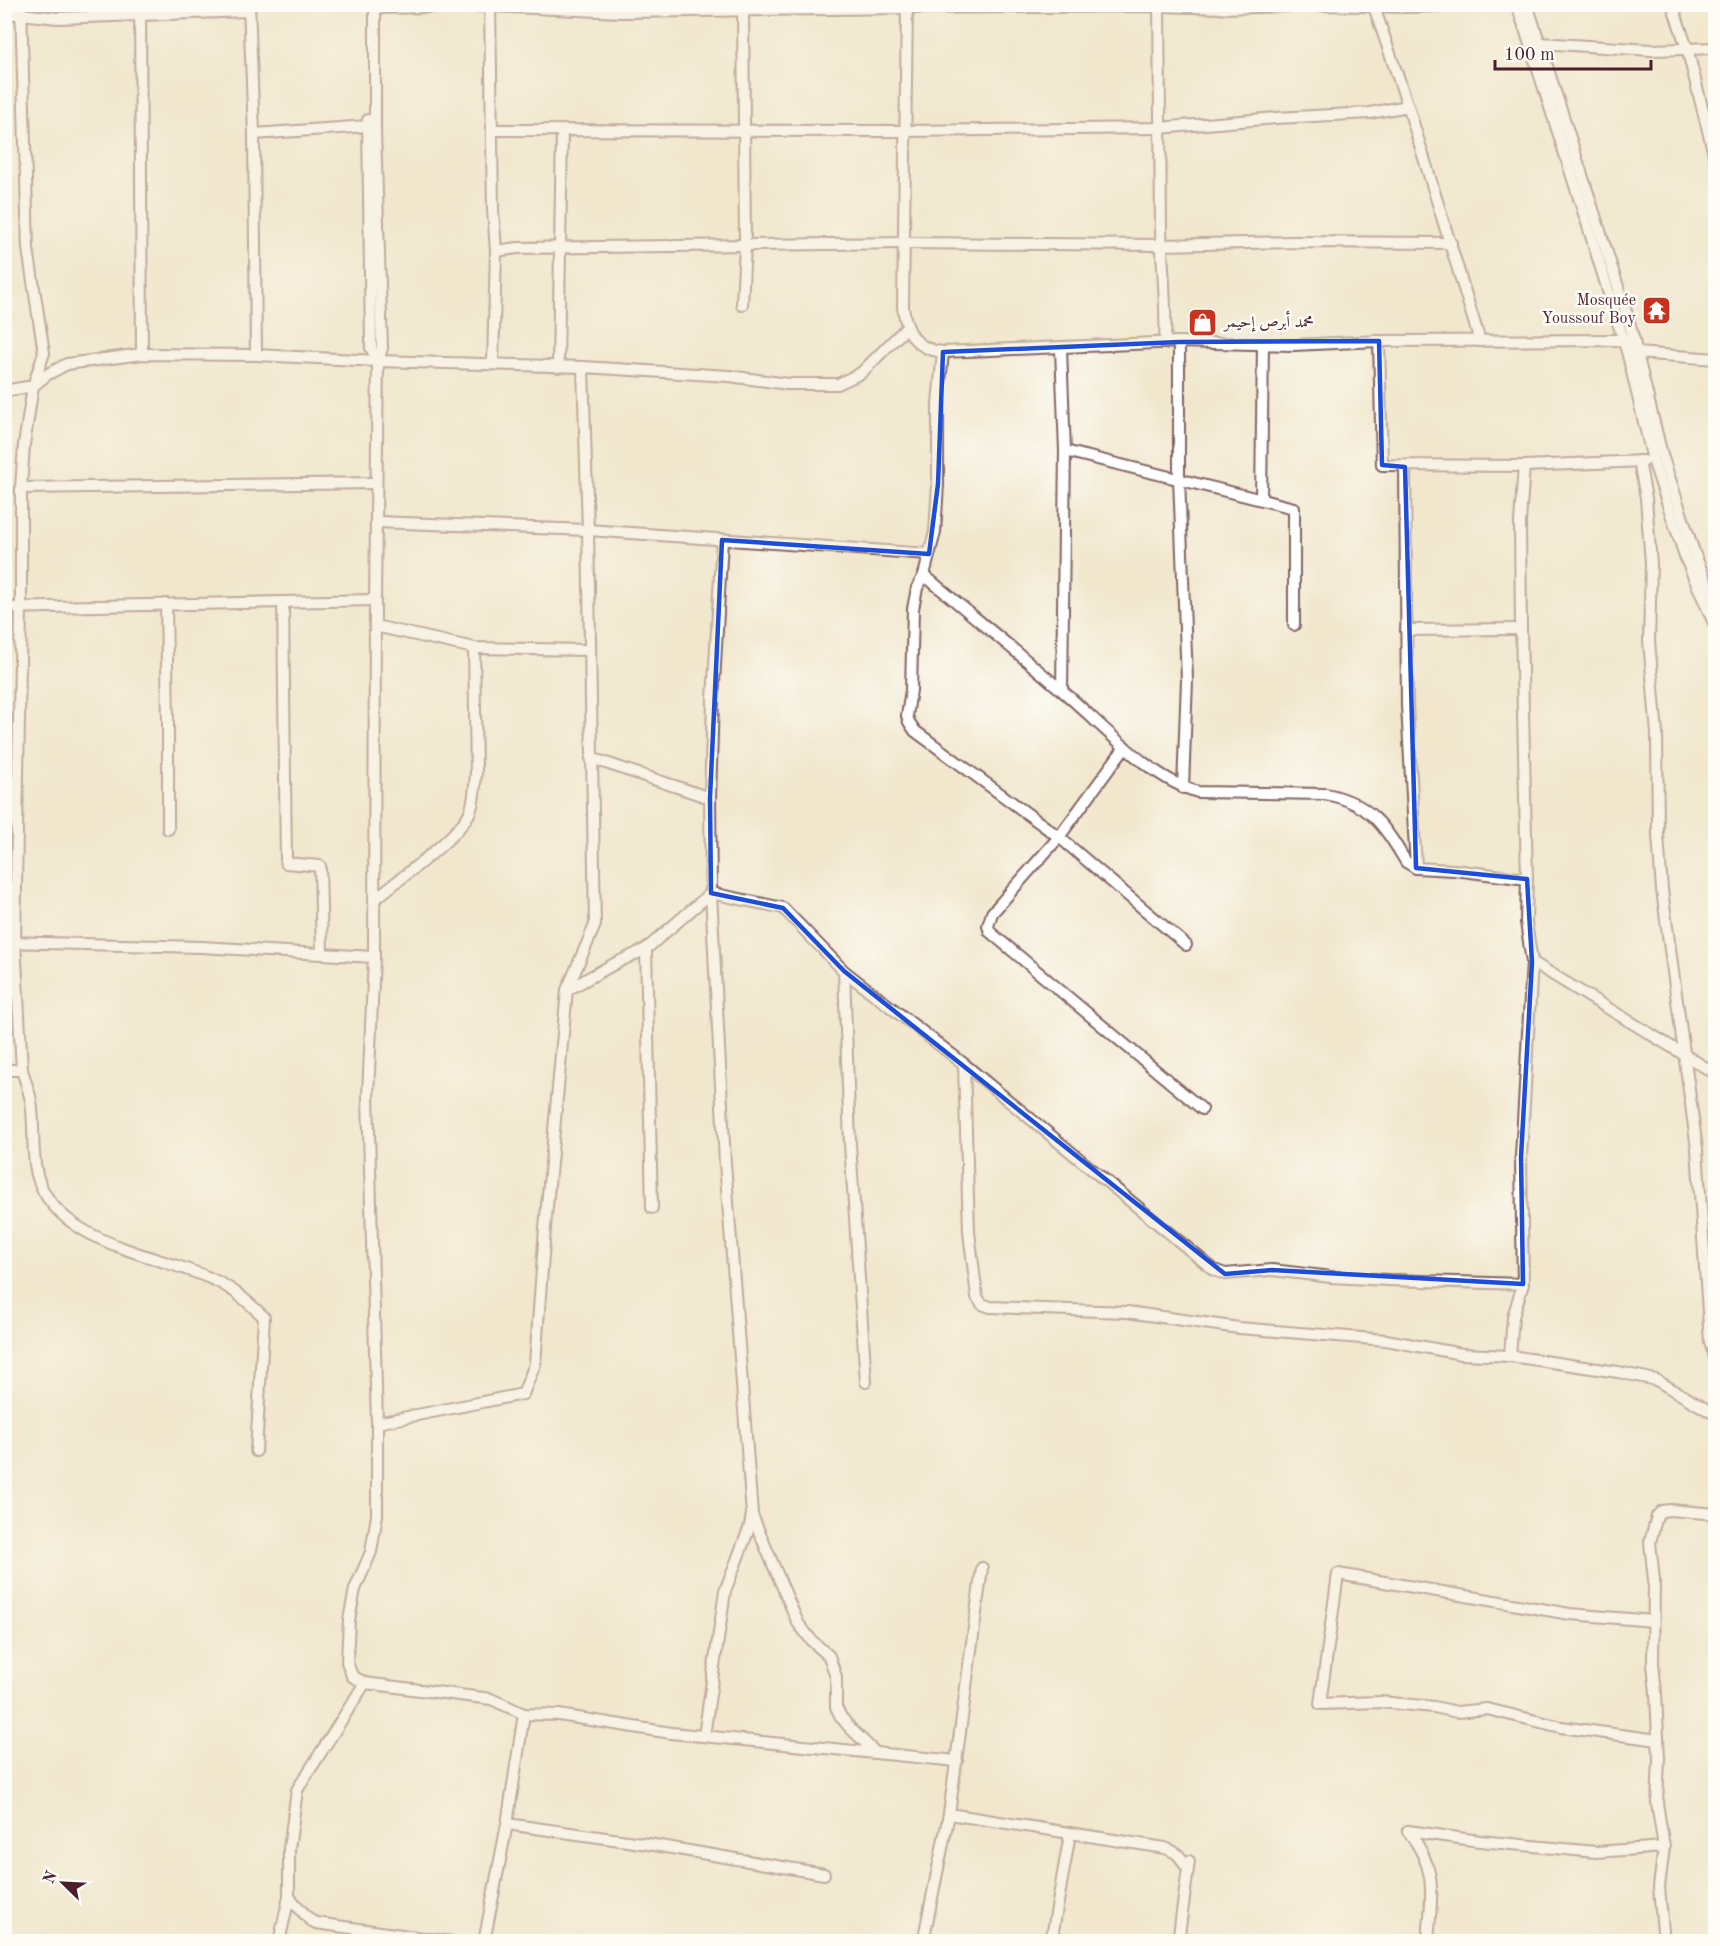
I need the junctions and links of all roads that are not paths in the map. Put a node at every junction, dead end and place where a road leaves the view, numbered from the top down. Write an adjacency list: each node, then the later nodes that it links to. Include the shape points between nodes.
1 (1499, 4): 7 (street)
2 (1517, 4): 37 (street)
3 (1527, 4): 15 (street)
4 (1672, 4): 16 (street)
5 (490, 5): 8 (street); 10 (street, via 620,12); 21 (street)
6 (1159, 5): 7 (street); 9 (street); 20 (street)
7 (1373, 5): 18 (street)
8 (373, 6): 19 (street); 48 (street, via 382,348)
9 (907, 6): 10 (street); 22 (street)
10 (743, 7): 24 (street)
11 (249, 8): 13 (street); 26 (street)
12 (21, 9): 13 (street, via 58,18); 14 (street); 52 (street, via 28,249 44,352)
13 (140, 10): 45 (street)
14 (4, 14)
15 (1540, 43): 16 (street, via 1651,50); 37 (street, via 1629,321)
16 (1687, 48): 17 (street); 25 (street)
17 (1716, 48)
18 (1408, 106): 20 (street, via 1370,113); 29 (street)
19 (368, 126): 26 (street); 48 (street, via 371,348)
20 (1159, 128): 22 (street); 31 (street)
21 (492, 130): 23 (street); 33 (street)
22 (905, 130): 24 (street); 28 (street)
23 (562, 131): 24 (street); 32 (street)
24 (746, 131): 30 (street)
25 (1711, 131): 27 (street)
26 (254, 134): 46 (street)
27 (1716, 162)
28 (903, 243): 30 (street); 31 (street); 35 (street)
29 (1451, 243): 31 (street); 36 (street)
30 (745, 244): 32 (street); 34 (street)
31 (1162, 245): 40 (street)
32 (560, 248): 33 (street); 50 (street)
33 (496, 250): 49 (street)
34 (742, 305)
35 (906, 327): 43 (street, via 914,339 932,351); 51 (street, via 861,373 838,384 788,384 729,376)
36 (1480, 340): 37 (street); 38 (street)
37 (1628, 340): 44 (street); 55 (street)
38 (1378, 341): 41 (street); 58 (street, via 1382,465)
39 (1179, 342): 40 (street); 41 (street); 59 (street)
40 (1165, 343): 42 (street)
41 (1263, 344): 62 (street)
42 (1061, 349): 43 (street); 54 (street)
43 (943, 352): 66 (street, via 935,532)
44 (1637, 353): 47 (street); 71 (street, via 1662,455 1695,555)
45 (142, 354): 46 (street); 52 (street, via 67,364)
46 (256, 355): 48 (street)
47 (1716, 359)
48 (378, 361): 49 (street); 60 (street)
49 (493, 364): 50 (street)
50 (558, 367): 51 (street)
51 (583, 367): 64 (street)
52 (33, 386): 53 (street); 61 (street)
53 (4, 391)
54 (1065, 451): 59 (street); 81 (street)
55 (1653, 460): 56 (street); 77 (street, via 1686,559)
56 (1639, 461): 57 (street); 100 (street, via 1652,564 1649,641 1657,734 1662,890)
57 (1524, 466): 58 (street); 76 (street)
58 (1405, 467): 78 (street)
59 (1179, 478): 62 (street); 84 (street, via 1187,680)
60 (376, 483): 61 (street); 63 (street)
61 (21, 488): 72 (street)
62 (1262, 499): 74 (street, via 1294,508)
63 (376, 522): 64 (street); 68 (street)
64 (588, 530): 65 (street); 80 (street)
65 (722, 540): 66 (street); 85 (street)
66 (929, 554): 67 (street)
67 (924, 575): 81 (street); 87 (street, via 913,609 909,722)
68 (375, 600): 69 (street); 75 (street)
69 (283, 602): 70 (street); 95 (street, via 286,863 320,866)
70 (166, 604): 72 (street); 86 (street)
71 (1716, 604)
72 (21, 607): 73 (street); 92 (street)
73 (4, 608)
74 (1294, 625)
75 (375, 626): 79 (street); 91 (street)
76 (1521, 628): 78 (street); 89 (street)
77 (1716, 628)
78 (1406, 630): 88 (street)
79 (474, 648): 80 (street); 91 (street, via 476,772 471,811 458,832)
80 (589, 650): 83 (street)
81 (1062, 690): 82 (street)
82 (1125, 747): 84 (street); 87 (street)
83 (591, 758): 85 (street); 99 (street, via 595,924)
84 (1183, 788): 88 (street, via 1198,792 1338,796 1380,821 1406,862)
85 (710, 798): 90 (street)
86 (168, 829)
87 (1059, 837): 93 (street); 105 (street, via 992,913 990,932)
88 (1416, 868): 89 (street)
89 (1527, 879): 97 (street, via 1526,921)
90 (711, 893): 94 (street); 98 (street, via 783,908); 114 (street, via 725,1163)
91 (374, 900): 96 (street)
92 (10, 942): 95 (street); 103 (street)
93 (1186, 945)
94 (646, 949): 99 (street); 106 (street)
95 (322, 954): 96 (street)
96 (374, 957): 112 (street, via 368,1096)
97 (1532, 962): 100 (street); 107 (street, via 1521,1157)
98 (844, 971): 101 (street); 110 (street, via 850,1144)
99 (567, 990): 112 (street, via 535,1364 523,1394)
100 (1684, 1056): 104 (street); 109 (street, via 1697,1149 1710,1342)
101 (964, 1065): 107 (street, via 1214,1270 1225,1274 1272,1270 1331,1277); 108 (street, via 969,1232 977,1297 982,1304 1127,1312 1239,1328 1386,1340 1462,1354)
102 (4, 1070): 103 (street)
103 (22, 1070): 113 (street, via 31,1100 38,1175 51,1203 102,1241 179,1265 238,1292 264,1317)
104 (1716, 1074)
105 (1202, 1109)
106 (652, 1208)
107 (1523, 1284): 108 (street, via 1513,1317)
108 (1510, 1356): 111 (street, via 1656,1380)
109 (1716, 1361)
110 (866, 1382)
111 (1716, 1415)
112 (377, 1423): 118 (street, via 377,1515 371,1552 355,1589 347,1662 352,1676)
113 (256, 1451)
114 (752, 1514): 120 (street, via 725,1591); 122 (street, via 798,1623 829,1656 836,1677 836,1707 851,1729)
115 (1716, 1514): 117 (street, via 1670,1510 1657,1516 1650,1542)
116 (982, 1568): 123 (street)
117 (1653, 1621): 121 (street); 121 (street, via 1570,1614 1338,1574 1320,1704 1380,1702 1457,1712 1487,1709 1561,1727)
118 (365, 1683): 119 (street, via 491,1699); 129 (street, via 297,1790 289,1849)
119 (524, 1714): 120 (street, via 559,1714); 125 (street)
120 (704, 1736): 122 (street)
121 (1658, 1740): 127 (street, via 1658,1803)
122 (876, 1753): 123 (street)
123 (957, 1761): 124 (street)
124 (949, 1814): 126 (street); 133 (street)
125 (507, 1824): 128 (street); 132 (street)
126 (1070, 1834): 134 (street); 135 (street, via 1165,1848 1176,1852 1185,1865 1189,1861)
127 (1664, 1847): 136 (street, via 1596,1852 1408,1831 1429,1866); 137 (street, via 1659,1887)
128 (824, 1874)
129 (289, 1897): 130 (street); 131 (street, via 316,1923)
130 (279, 1941)
131 (452, 1941)
132 (484, 1941)
133 (923, 1941)
134 (1051, 1941)
135 (1178, 1941)
136 (1428, 1941)
137 (1664, 1941)

